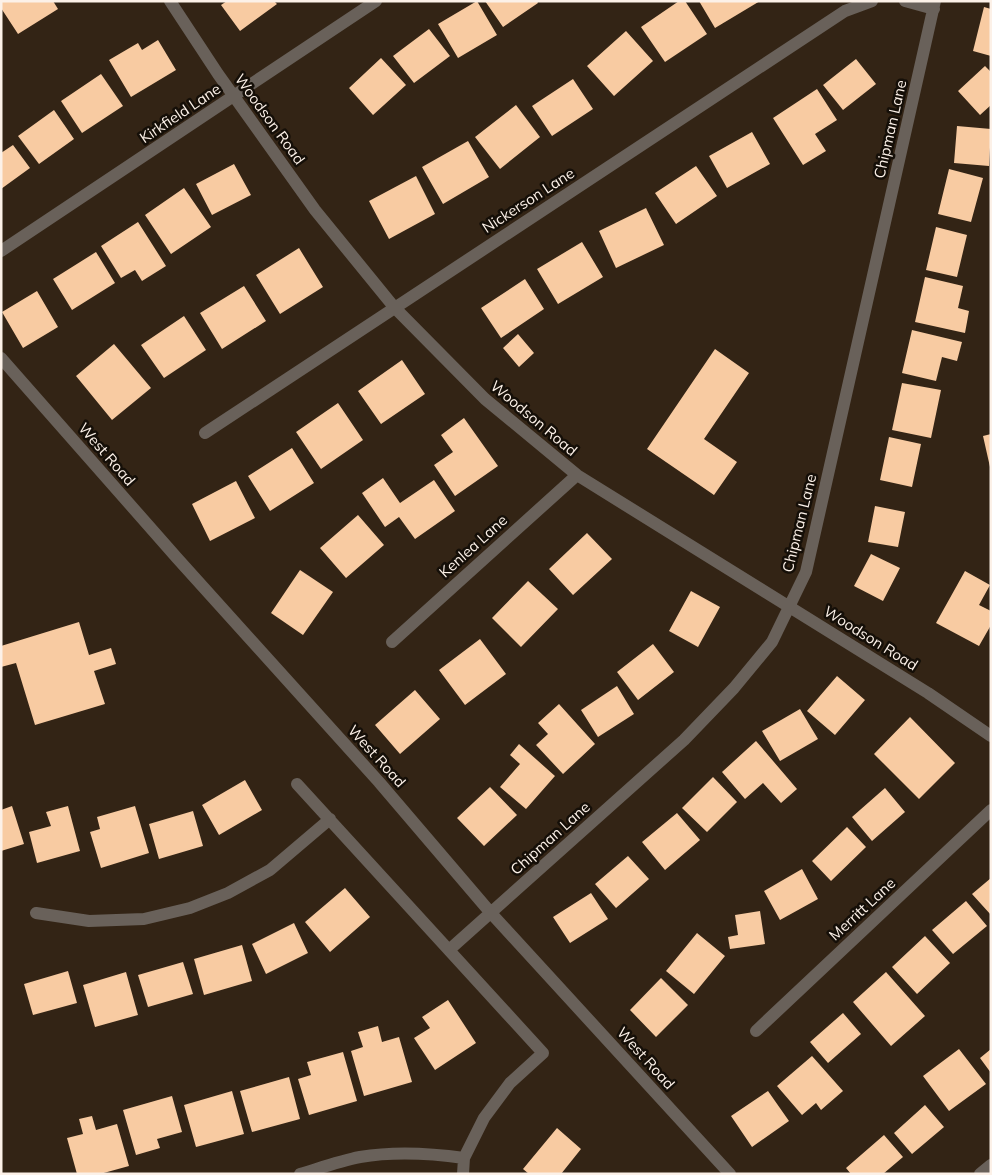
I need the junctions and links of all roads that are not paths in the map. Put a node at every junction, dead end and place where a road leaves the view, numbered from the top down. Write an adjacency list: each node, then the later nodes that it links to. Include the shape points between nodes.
1 (170, 1): 6 (street, Woodson Road)
2 (376, 1): 6 (street, Kirkfield Lane)
3 (872, 1): 8 (street, Nickerson Lane, via 845,11)
4 (905, 1): 5 (street)
5 (934, 5): 12 (street, Chipman Lane, via 806,572)
6 (235, 96): 7 (street, Kirkfield Lane); 8 (street, Woodson Road, via 316,210)
7 (1, 251)
8 (394, 307): 10 (street, Nickerson Lane); 11 (street, Woodson Road, via 485,399)
9 (1, 358): 18 (street, West Road, via 182,565 379,782)
10 (205, 433)
11 (577, 475): 12 (street, Woodson Road); 13 (street, Kenlea Lane)
12 (789, 606): 14 (street, Woodson Road); 18 (street, Chipman Lane, via 772,642 684,740)
13 (392, 642)
14 (991, 736)
15 (296, 784): 17 (street)
16 (991, 810): 21 (street, Merritt Lane)
17 (330, 819): 19 (street, via 270,870 228,893 190,908 144,919 89,921); 20 (street)
18 (490, 912): 20 (street, Chipman Lane); 26 (street, West Road)
19 (36, 913)
20 (448, 950): 22 (street, via 543,1053 510,1083 484,1118)
21 (756, 1031)
22 (464, 1158): 24 (street, via 430,1153 393,1153 359,1157); 25 (street)
23 (991, 1164): 27 (street)
24 (300, 1174)
25 (463, 1174)
26 (730, 1174)
27 (980, 1174)

